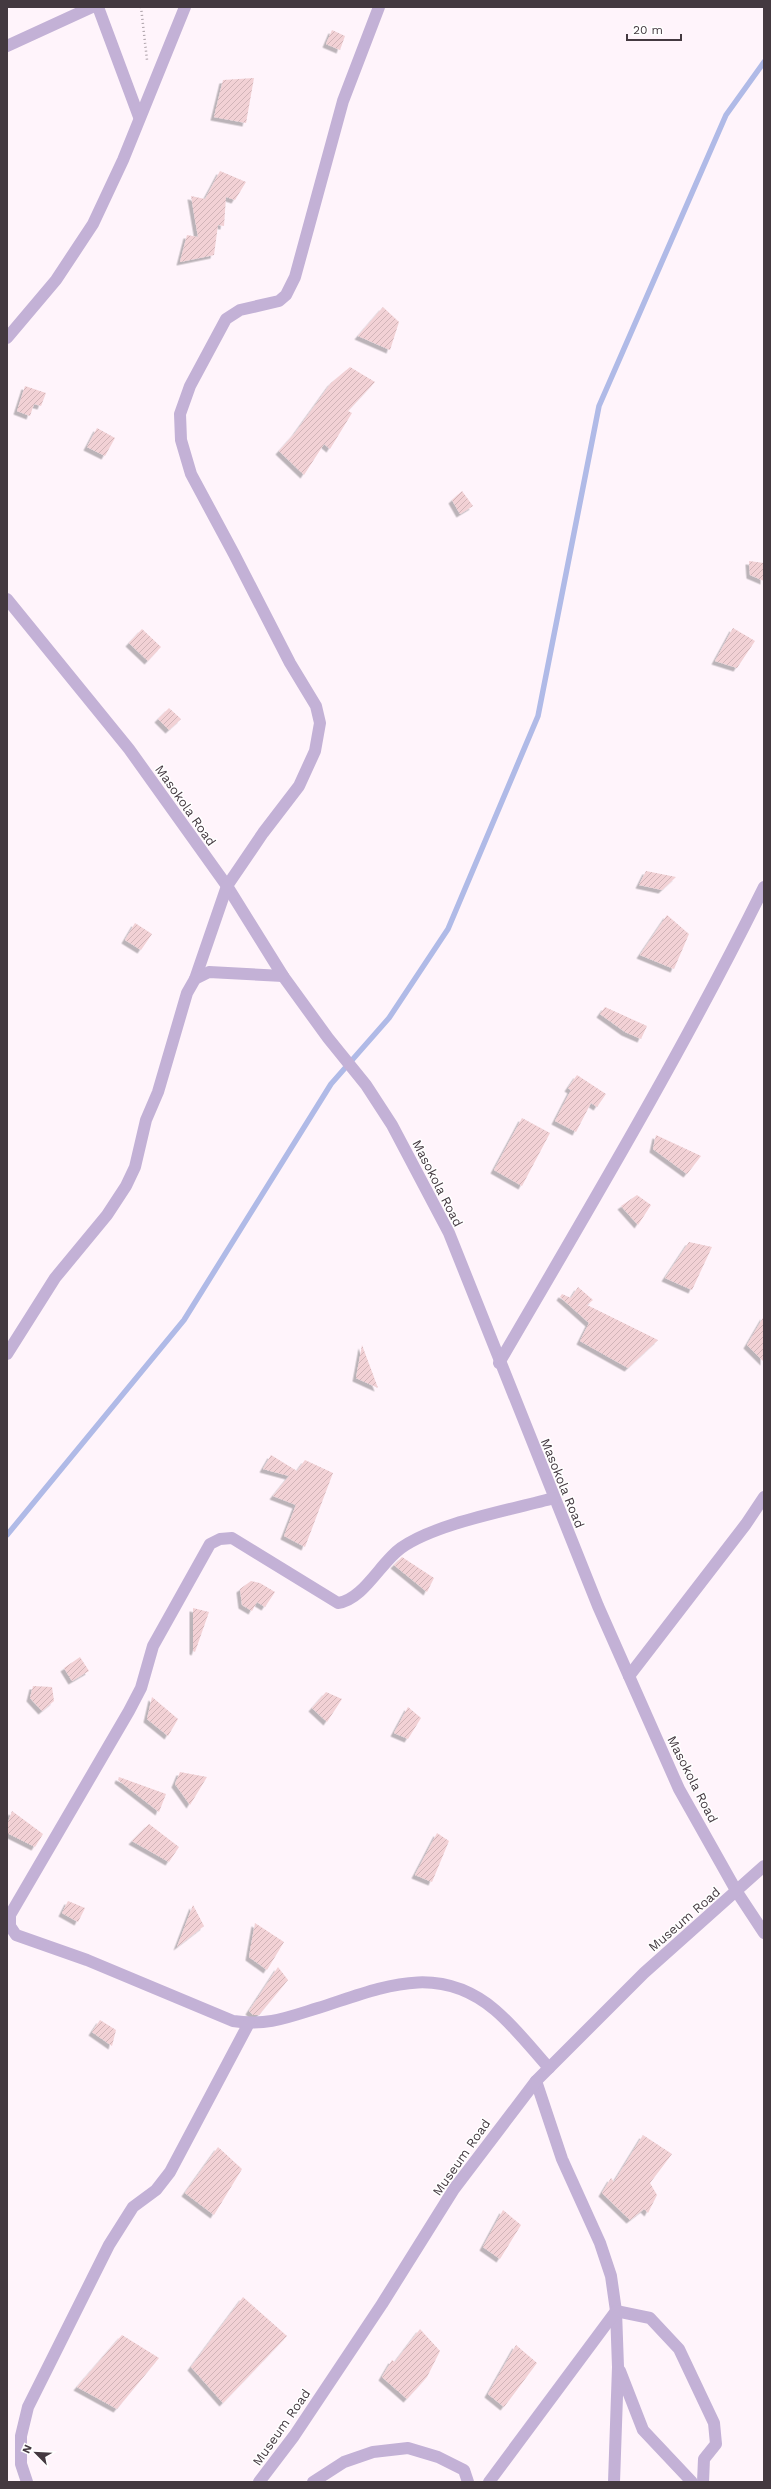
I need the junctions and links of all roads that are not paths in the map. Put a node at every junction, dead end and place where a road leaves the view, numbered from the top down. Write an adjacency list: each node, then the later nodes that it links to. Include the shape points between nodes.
1 (92, 7): 5 (street)
2 (98, 7): 6 (street)
3 (184, 7): 6 (street)
4 (379, 7): 9 (street, via 343,101 295,277 286,295 279,301 240,310 226,319 193,380 180,414 181,440 191,474 290,663 316,706 320,723 315,751 299,786)
5 (7, 46)
6 (139, 117): 7 (street, via 94,224 56,280)
7 (7, 338)
8 (7, 599): 9 (street, Masokola Road, via 129,749)
9 (227, 886): 11 (street, Masokola Road); 12 (street)
10 (764, 886): 14 (street, via 741,933 593,1202)
11 (283, 976): 12 (street, via 209,972); 14 (street, Masokola Road, via 366,1085 392,1125 449,1233)
12 (195, 979): 13 (street, via 187,993 158,1092 146,1120 135,1167 126,1186 107,1215 55,1278)
13 (7, 1354)
14 (500, 1363): 16 (street, Masokola Road)
15 (764, 1497): 17 (street, via 746,1524)
16 (554, 1498): 17 (street, Masokola Road); 21 (street, via 424,1534 400,1549 353,1598 338,1603 232,1538 220,1539 210,1544 153,1646 141,1688 10,1915 10,1926 16,1935 87,1960 233,2021)
17 (628, 1676): 19 (street, Masokola Road, via 679,1789)
18 (764, 1866): 19 (street, Museum Road)
19 (737, 1892): 20 (street, Masokola Road); 22 (street, Museum Road, via 644,1973)
20 (764, 1933)
21 (249, 2023): 22 (street, via 273,2022 396,1984 430,1981 468,1993 495,2010); 26 (street, via 170,2172 156,2190 133,2207 109,2245 28,2406 21,2436 21,2464)
22 (549, 2068): 23 (street, Museum Road)
23 (536, 2081): 24 (street, via 562,2159 600,2243 611,2276); 27 (street, Museum Road, via 454,2189 334,2377)
24 (616, 2312): 25 (street); 30 (street); 33 (street, via 650,2318 680,2349 714,2423 716,2444 704,2459)
25 (618, 2367): 31 (street); 32 (street, via 643,2430)
26 (27, 2482)
27 (259, 2482)
28 (313, 2482): 29 (street, via 344,2462 373,2452 408,2448 438,2457 464,2470)
29 (468, 2482)
30 (489, 2482)
31 (614, 2482)
32 (692, 2482)
33 (703, 2482)

